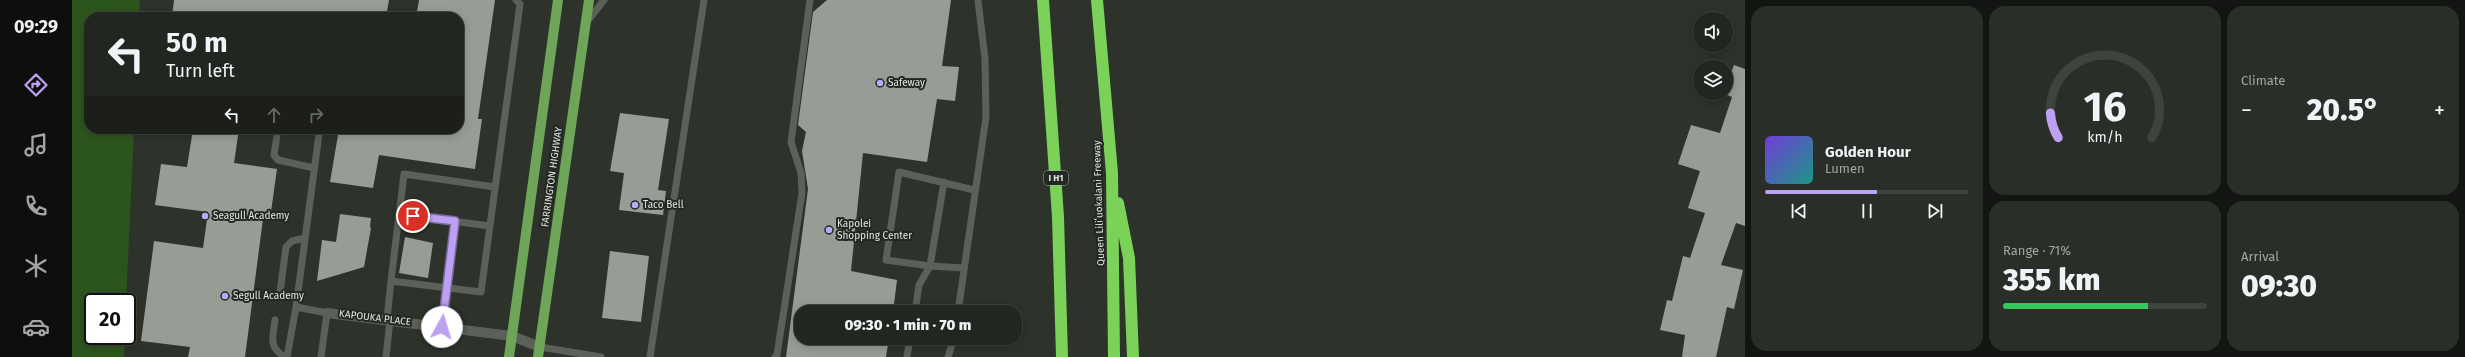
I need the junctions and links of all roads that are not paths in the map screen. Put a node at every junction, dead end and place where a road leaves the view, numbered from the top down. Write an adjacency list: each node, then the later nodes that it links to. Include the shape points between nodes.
1 (558, 0): 34 (main road, FARRINGTON HIGHWAY)
2 (589, 0): 10 (main road, FARRINGTON HIGHWAY)
3 (604, 0): 10 (lane)
4 (704, 0): 44 (lane)
5 (810, 0): 45 (lane, via 791,142 801,173 802,193 778,355)
6 (978, 0): 17 (lane, via 985,59 986,117)
7 (1043, 0): 48 (highway, I H1, via 1057,201)
8 (1097, 0): 14 (highway, Queen Liliʻuokalani Freeway)
9 (520, 1): 16 (lane)
10 (585, 24): 37 (main road, FARRINGTON HIGHWAY)
11 (277, 134): 13 (lane, via 274,155 278,160)
12 (319, 134): 13 (lane)
13 (314, 168): 21 (lane)
14 (1112, 174): 49 (highway, Queen Liliʻuokalani Freeway); 50 (highway, via 1129,258)
15 (944, 182): 17 (lane); 22 (lane); 22 (lane, via 898,172 886,260)
16 (495, 187): 18 (lane, via 404,174); 20 (lane)
17 (974, 190): 23 (lane)
18 (399, 214): 19 (lane); 24 (lane)
19 (455, 221): 20 (lane); 25 (lane)
20 (490, 226): 25 (lane, via 481,292)
21 (305, 238): 26 (lane, via 292,241 286,247); 29 (lane)
22 (930, 266): 23 (lane); 27 (lane, via 919,284)
23 (964, 268): 28 (lane)
24 (391, 281): 25 (lane); 32 (lane)
25 (446, 287): 33 (lane)
26 (280, 292)
27 (916, 305)
28 (959, 305)
29 (296, 307): 30 (lane); 39 (lane)
30 (327, 313): 32 (street, KAPOUKA PLACE); 40 (lane)
31 (275, 320): 39 (lane, via 272,344 275,350)
32 (388, 320): 33 (street, KAPOUKA PLACE); 41 (lane)
33 (442, 327): 34 (street, KAPOUKA PLACE)
34 (512, 336): 37 (street, KAPOUKA PLACE); 42 (main road, FARRINGTON HIGHWAY)
35 (909, 345): 46 (lane)
36 (952, 345): 47 (lane)
37 (539, 352): 38 (lane)
38 (580, 356): 43 (lane)
39 (286, 357)
40 (321, 357)
41 (388, 357)
42 (509, 357)
43 (602, 357)
44 (650, 357)
45 (775, 357)
46 (907, 357)
47 (948, 357)
48 (1062, 357)
49 (1114, 357)
50 (1133, 357)

